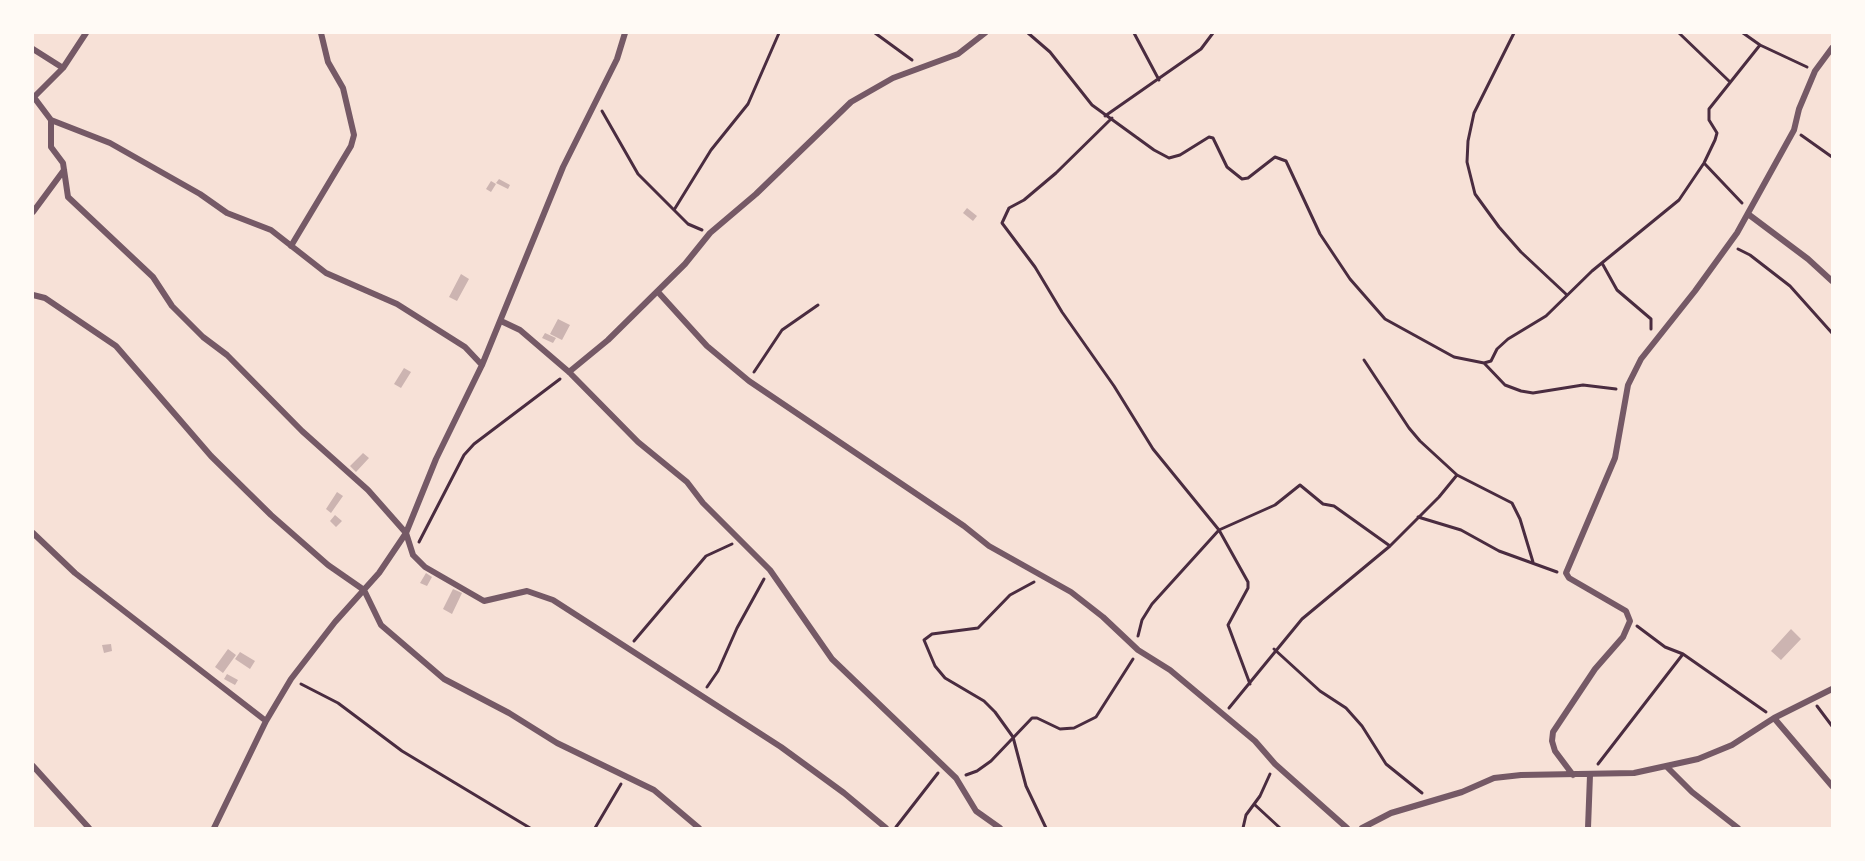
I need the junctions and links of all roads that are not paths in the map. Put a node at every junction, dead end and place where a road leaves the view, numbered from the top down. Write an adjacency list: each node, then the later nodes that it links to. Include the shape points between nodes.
1 (86, 33): 7 (street)
2 (321, 33): 13 (street, via 328,62 343,88 354,135)
3 (625, 33): 17 (street, via 617,59 563,167)
4 (985, 33): 15 (street, via 958,54 876,86 851,102 710,233)
5 (1832, 48): 12 (street, via 1815,71 1794,130)
6 (33, 49): 7 (street)
7 (63, 68): 8 (street)
8 (34, 96): 9 (street)
9 (51, 120): 10 (street, via 51,147); 13 (street, via 110,143 227,213 271,230)
10 (64, 170): 11 (street); 21 (street, via 68,197 153,277 172,306 203,337 227,355 309,438 368,490)
11 (33, 212)
12 (1748, 214): 14 (street); 28 (street, via 1695,291 1641,359 1627,391 1615,458 1574,551 1567,576 1626,611 1630,621 1623,637 1595,669 1553,732 1555,751)
13 (291, 246): 18 (street, via 327,273 388,299 465,347)
14 (1832, 281)
15 (658, 292): 19 (street); 36 (street, via 707,346 749,381 989,546 1047,578 1103,617 1138,650 1170,670 1255,741)
16 (33, 295): 22 (street, via 45,298 116,346 234,478 320,558)
17 (501, 321): 18 (street); 19 (street, via 520,330)
18 (482, 365): 21 (street, via 436,459)
19 (569, 372): 35 (street, via 638,442 687,482 770,570 832,659 956,778 976,811)
20 (33, 533): 25 (street, via 75,573)
21 (406, 533): 22 (street); 34 (street, via 413,555 425,567 484,601 527,591 553,600 781,747)
22 (364, 590): 25 (street, via 291,679); 33 (street, via 381,625 444,679 557,743 664,796)
23 (1832, 689): 24 (street)
24 (1774, 718): 27 (street, via 1725,748); 30 (street)
25 (266, 721): 32 (street)
26 (33, 766): 31 (street)
27 (1668, 768): 29 (street); 39 (street)
28 (1573, 775): 29 (street); 37 (street, via 1494,778 1391,813)
29 (1590, 775): 38 (street)
30 (1832, 786)
31 (89, 828)
32 (214, 828)
33 (699, 828)
34 (886, 828)
35 (1000, 828)
36 (1347, 828)
37 (1362, 828)
38 (1588, 828)
39 (1738, 828)

